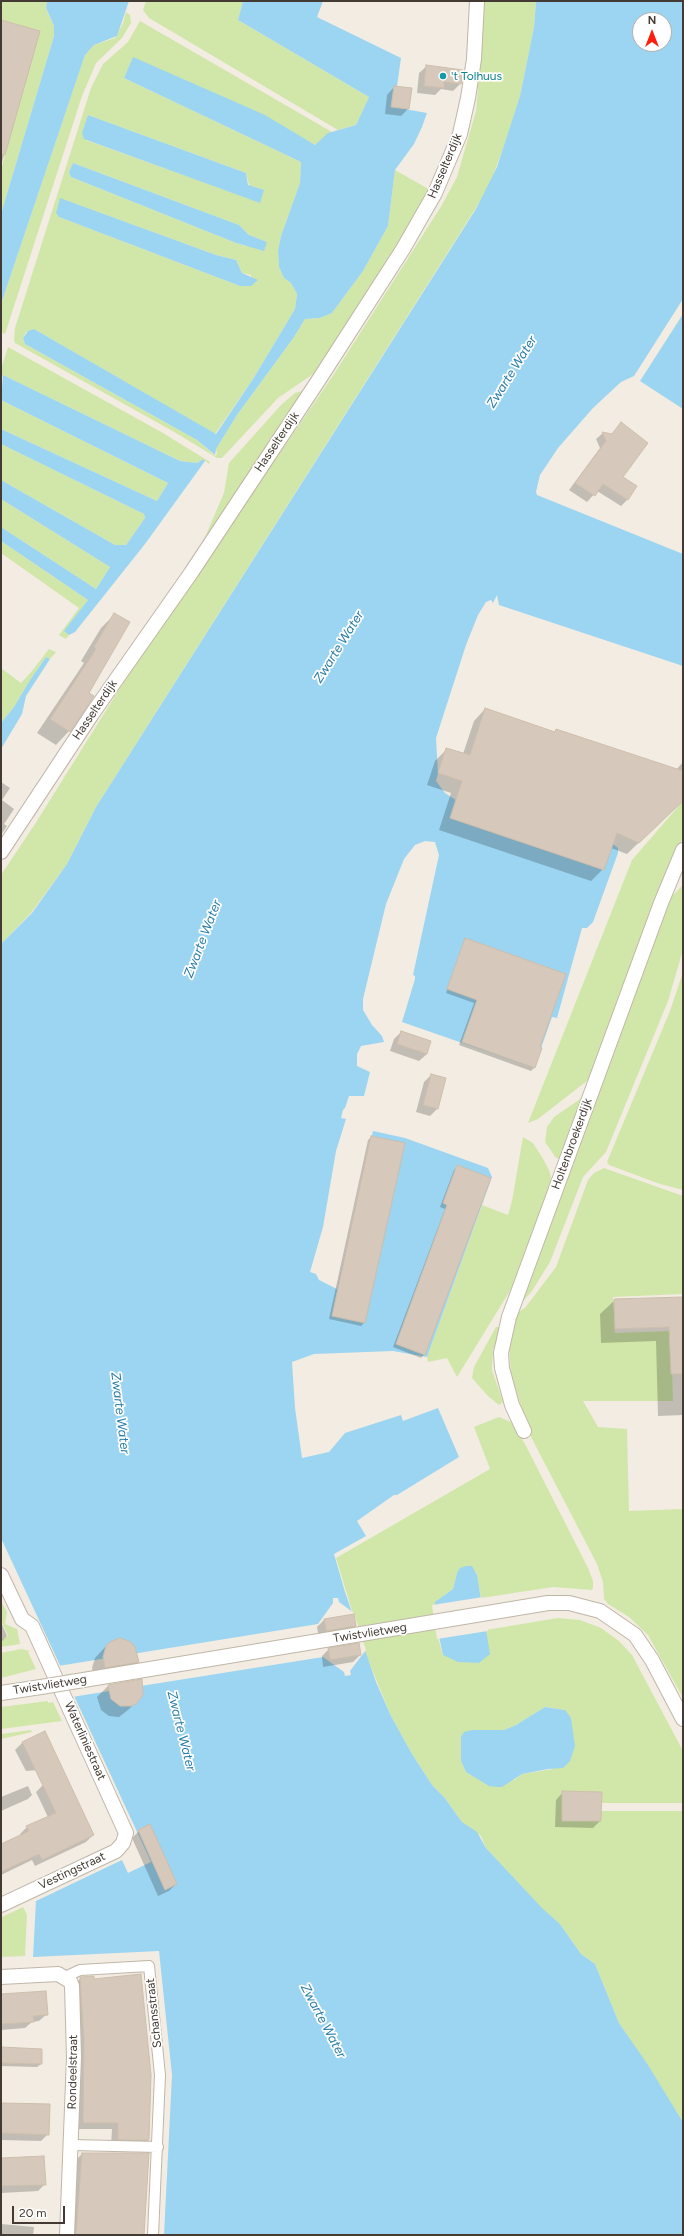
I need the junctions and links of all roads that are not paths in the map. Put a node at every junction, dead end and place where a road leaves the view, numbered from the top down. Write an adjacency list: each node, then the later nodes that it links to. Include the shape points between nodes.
1 (477, 1): 2 (street, Hasselterdijk, via 474,59 468,98 460,134 436,193 318,381)
2 (1, 852)
3 (681, 858): 4 (street, Holtenbroekerdijk, via 509,1317 501,1353 502,1368 512,1405)
4 (524, 1432)
5 (1, 1575): 8 (street, Waterliniestraat, via 22,1618 32,1626)
6 (1, 1693): 7 (street, Twistvlietweg, bridge, via 560,1603 600,1611 624,1626 643,1645)
7 (683, 1719)
8 (123, 1824): 9 (street, Vestingstraat, via 126,1833 123,1843 116,1851)
9 (1, 1904)
10 (1, 1977): 11 (street, via 48,1974)
11 (65, 1977): 12 (street, Rondeelstraat, via 72,1986 74,2057); 13 (street, Schansstraat, via 80,1970 149,1966 160,2075)
12 (71, 2145): 13 (street); 14 (street, Rondeelstraat)
13 (158, 2147): 15 (street, Schansstraat)
14 (67, 2235)
15 (153, 2235)

